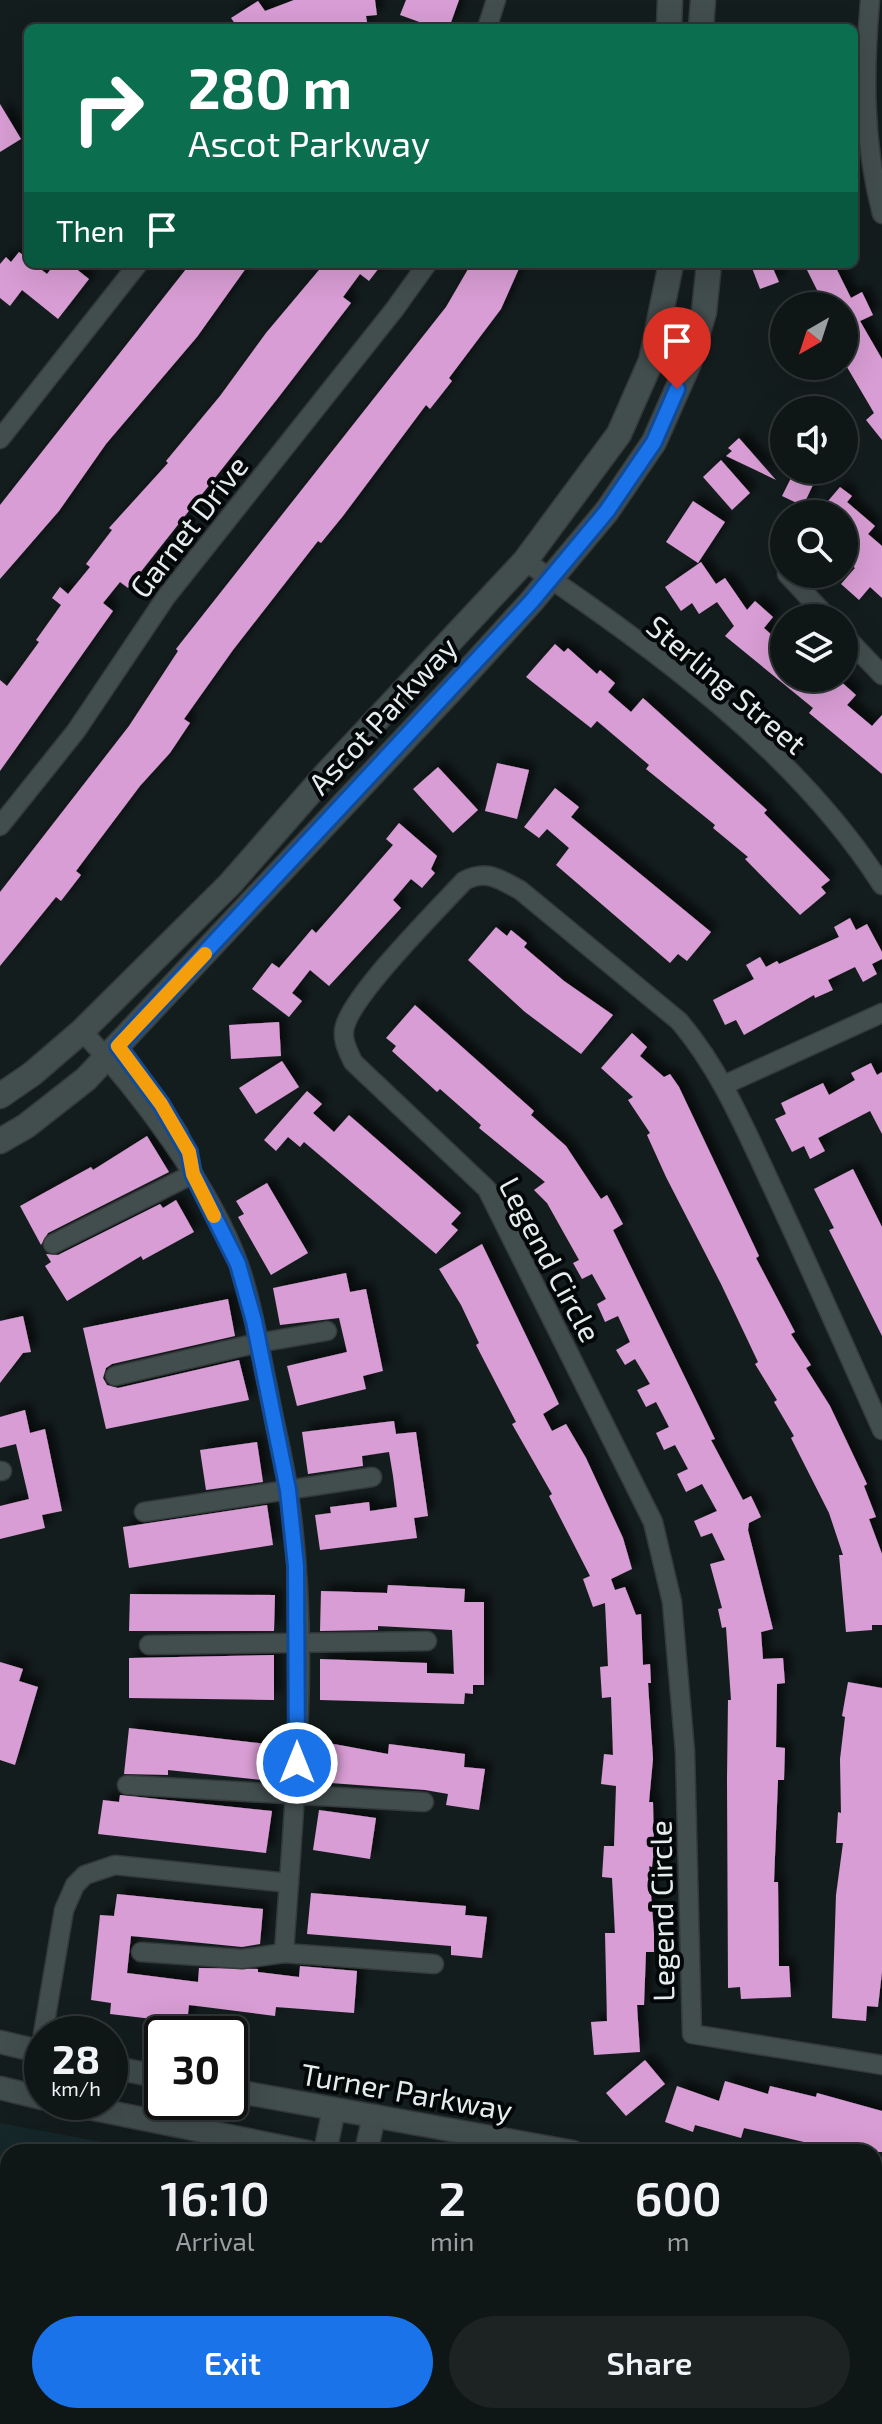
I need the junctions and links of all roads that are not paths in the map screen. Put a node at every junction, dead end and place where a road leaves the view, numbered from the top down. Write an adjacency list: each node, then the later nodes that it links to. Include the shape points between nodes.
1 (496, 0): 5 (street)
2 (670, 0): 6 (main road)
3 (703, 0): 7 (main road)
4 (870, 0): 8 (street, via 864,86 872,176)
5 (488, 24)
6 (669, 24)
7 (701, 24)
8 (882, 214)
9 (132, 268): 13 (street)
10 (424, 268): 20 (street, Garnet Drive, via 166,597 76,731)
11 (670, 268): 14 (main road, Ascot Parkway, via 651,361 619,434)
12 (709, 268): 15 (main road, Ascot Parkway, via 704,312 689,363 654,442 607,511)
13 (0, 439)
14 (525, 561): 15 (street, Sterling Street); 23 (main road, Ascot Parkway, via 230,884)
15 (550, 579): 21 (street, Sterling Street, via 690,681 743,727 817,801); 24 (main road, Ascot Parkway)
16 (800, 588): 17 (street)
17 (815, 604)
18 (858, 650): 19 (street)
19 (882, 675)
20 (0, 826)
21 (882, 885)
22 (882, 1013): 25 (street)
23 (82, 1031): 24 (street); 26 (main road, Ascot Parkway)
24 (112, 1051): 27 (main road, Ascot Parkway, via 86,1079); 28 (street, via 160,1114)
25 (724, 1085): 33 (street, Legend Circle); 50 (street, Legend Circle, via 679,1021 520,890 490,874 464,881 446,899 345,1026 344,1043 353,1062 487,1189 653,1522 672,1602 685,1752 692,2034)
26 (0, 1096)
27 (0, 1141)
28 (193, 1174): 29 (street); 31 (street, via 238,1264)
29 (53, 1244)
30 (327, 1331): 31 (street)
31 (258, 1343): 32 (street); 35 (street)
32 (115, 1376)
33 (882, 1430)
34 (372, 1477): 35 (street)
35 (288, 1490): 36 (street); 38 (street)
36 (144, 1512)
37 (427, 1641): 38 (street)
38 (298, 1643): 39 (street); 41 (street)
39 (149, 1645)
40 (127, 1785): 41 (street)
41 (297, 1793): 42 (street); 43 (street)
42 (424, 1802)
43 (289, 1883): 45 (street); 47 (street, via 115,1865 85,1875 64,1910)
44 (141, 1952): 45 (street, via 242,1959)
45 (284, 1953): 46 (street)
46 (434, 1964)
47 (47, 2016)
48 (0, 2042): 49 (street)
49 (24, 2044)
50 (882, 2065)
51 (0, 2088): 53 (street)
52 (248, 2093): 54 (street, Turner Parkway)
53 (24, 2094)
54 (334, 2109): 56 (street, Turner Parkway); 58 (street)
55 (128, 2116): 57 (street)
56 (374, 2116): 59 (street); 60 (street, Turner Parkway)
57 (268, 2144)
58 (327, 2144)
59 (368, 2144)
60 (529, 2144)

